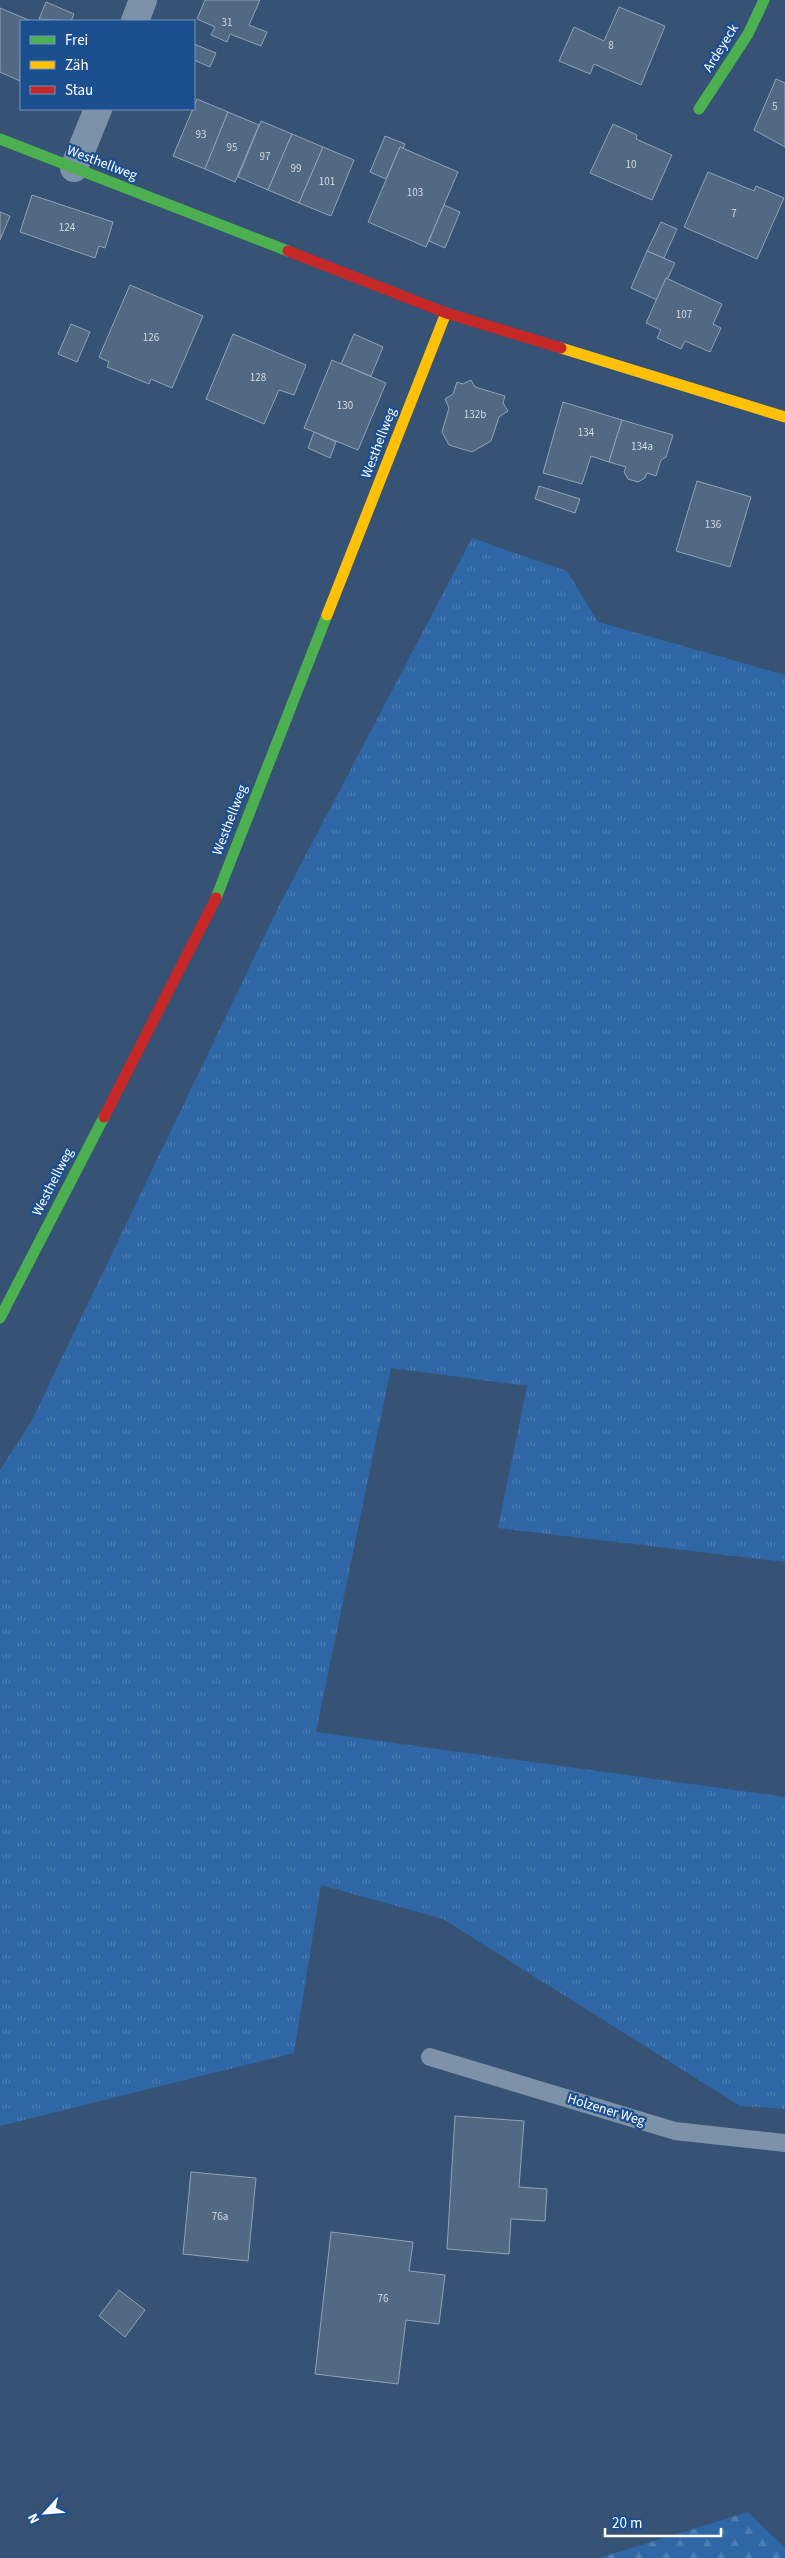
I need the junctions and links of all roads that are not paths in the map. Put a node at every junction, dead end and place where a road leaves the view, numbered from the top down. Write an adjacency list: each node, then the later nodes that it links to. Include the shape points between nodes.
1 (143, 0): 3 (street)
2 (764, 0): 4 (street, Ardeyeck, via 748,34)
3 (134, 20)
4 (699, 109)
5 (98, 110): 7 (street)
6 (0, 139): 7 (street, Westhellweg)
7 (74, 168): 8 (street, Westhellweg)
8 (446, 313): 9 (street, Westhellweg); 10 (street, Westhellweg, via 211,910)
9 (785, 417)
10 (0, 1318)
11 (430, 2057): 12 (lane, Holzener Weg, via 675,2131)
12 (785, 2143)

